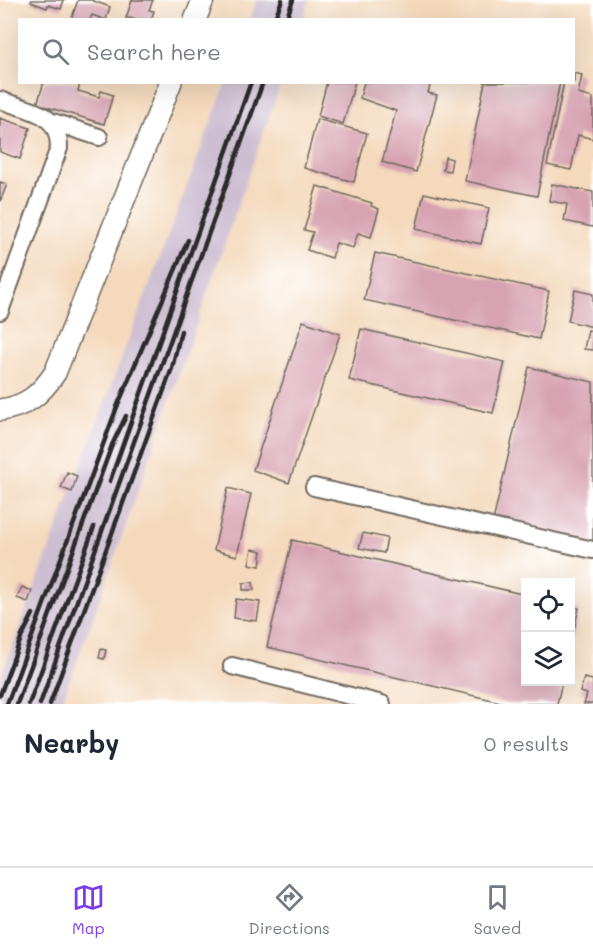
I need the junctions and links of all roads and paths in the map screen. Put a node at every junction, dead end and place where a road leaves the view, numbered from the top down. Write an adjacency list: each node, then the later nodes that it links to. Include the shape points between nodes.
1 (203, 0): 2 (main road)
2 (196, 18)
3 (170, 84): 8 (main road, via 55,373 32,400)
4 (0, 100): 5 (street)
5 (53, 122): 6 (street); 7 (street, via 59,139 56,160)
6 (99, 136)
7 (0, 311)
8 (0, 410)
9 (314, 487): 10 (street)
10 (593, 550)
11 (232, 666): 12 (street)
12 (382, 704)

